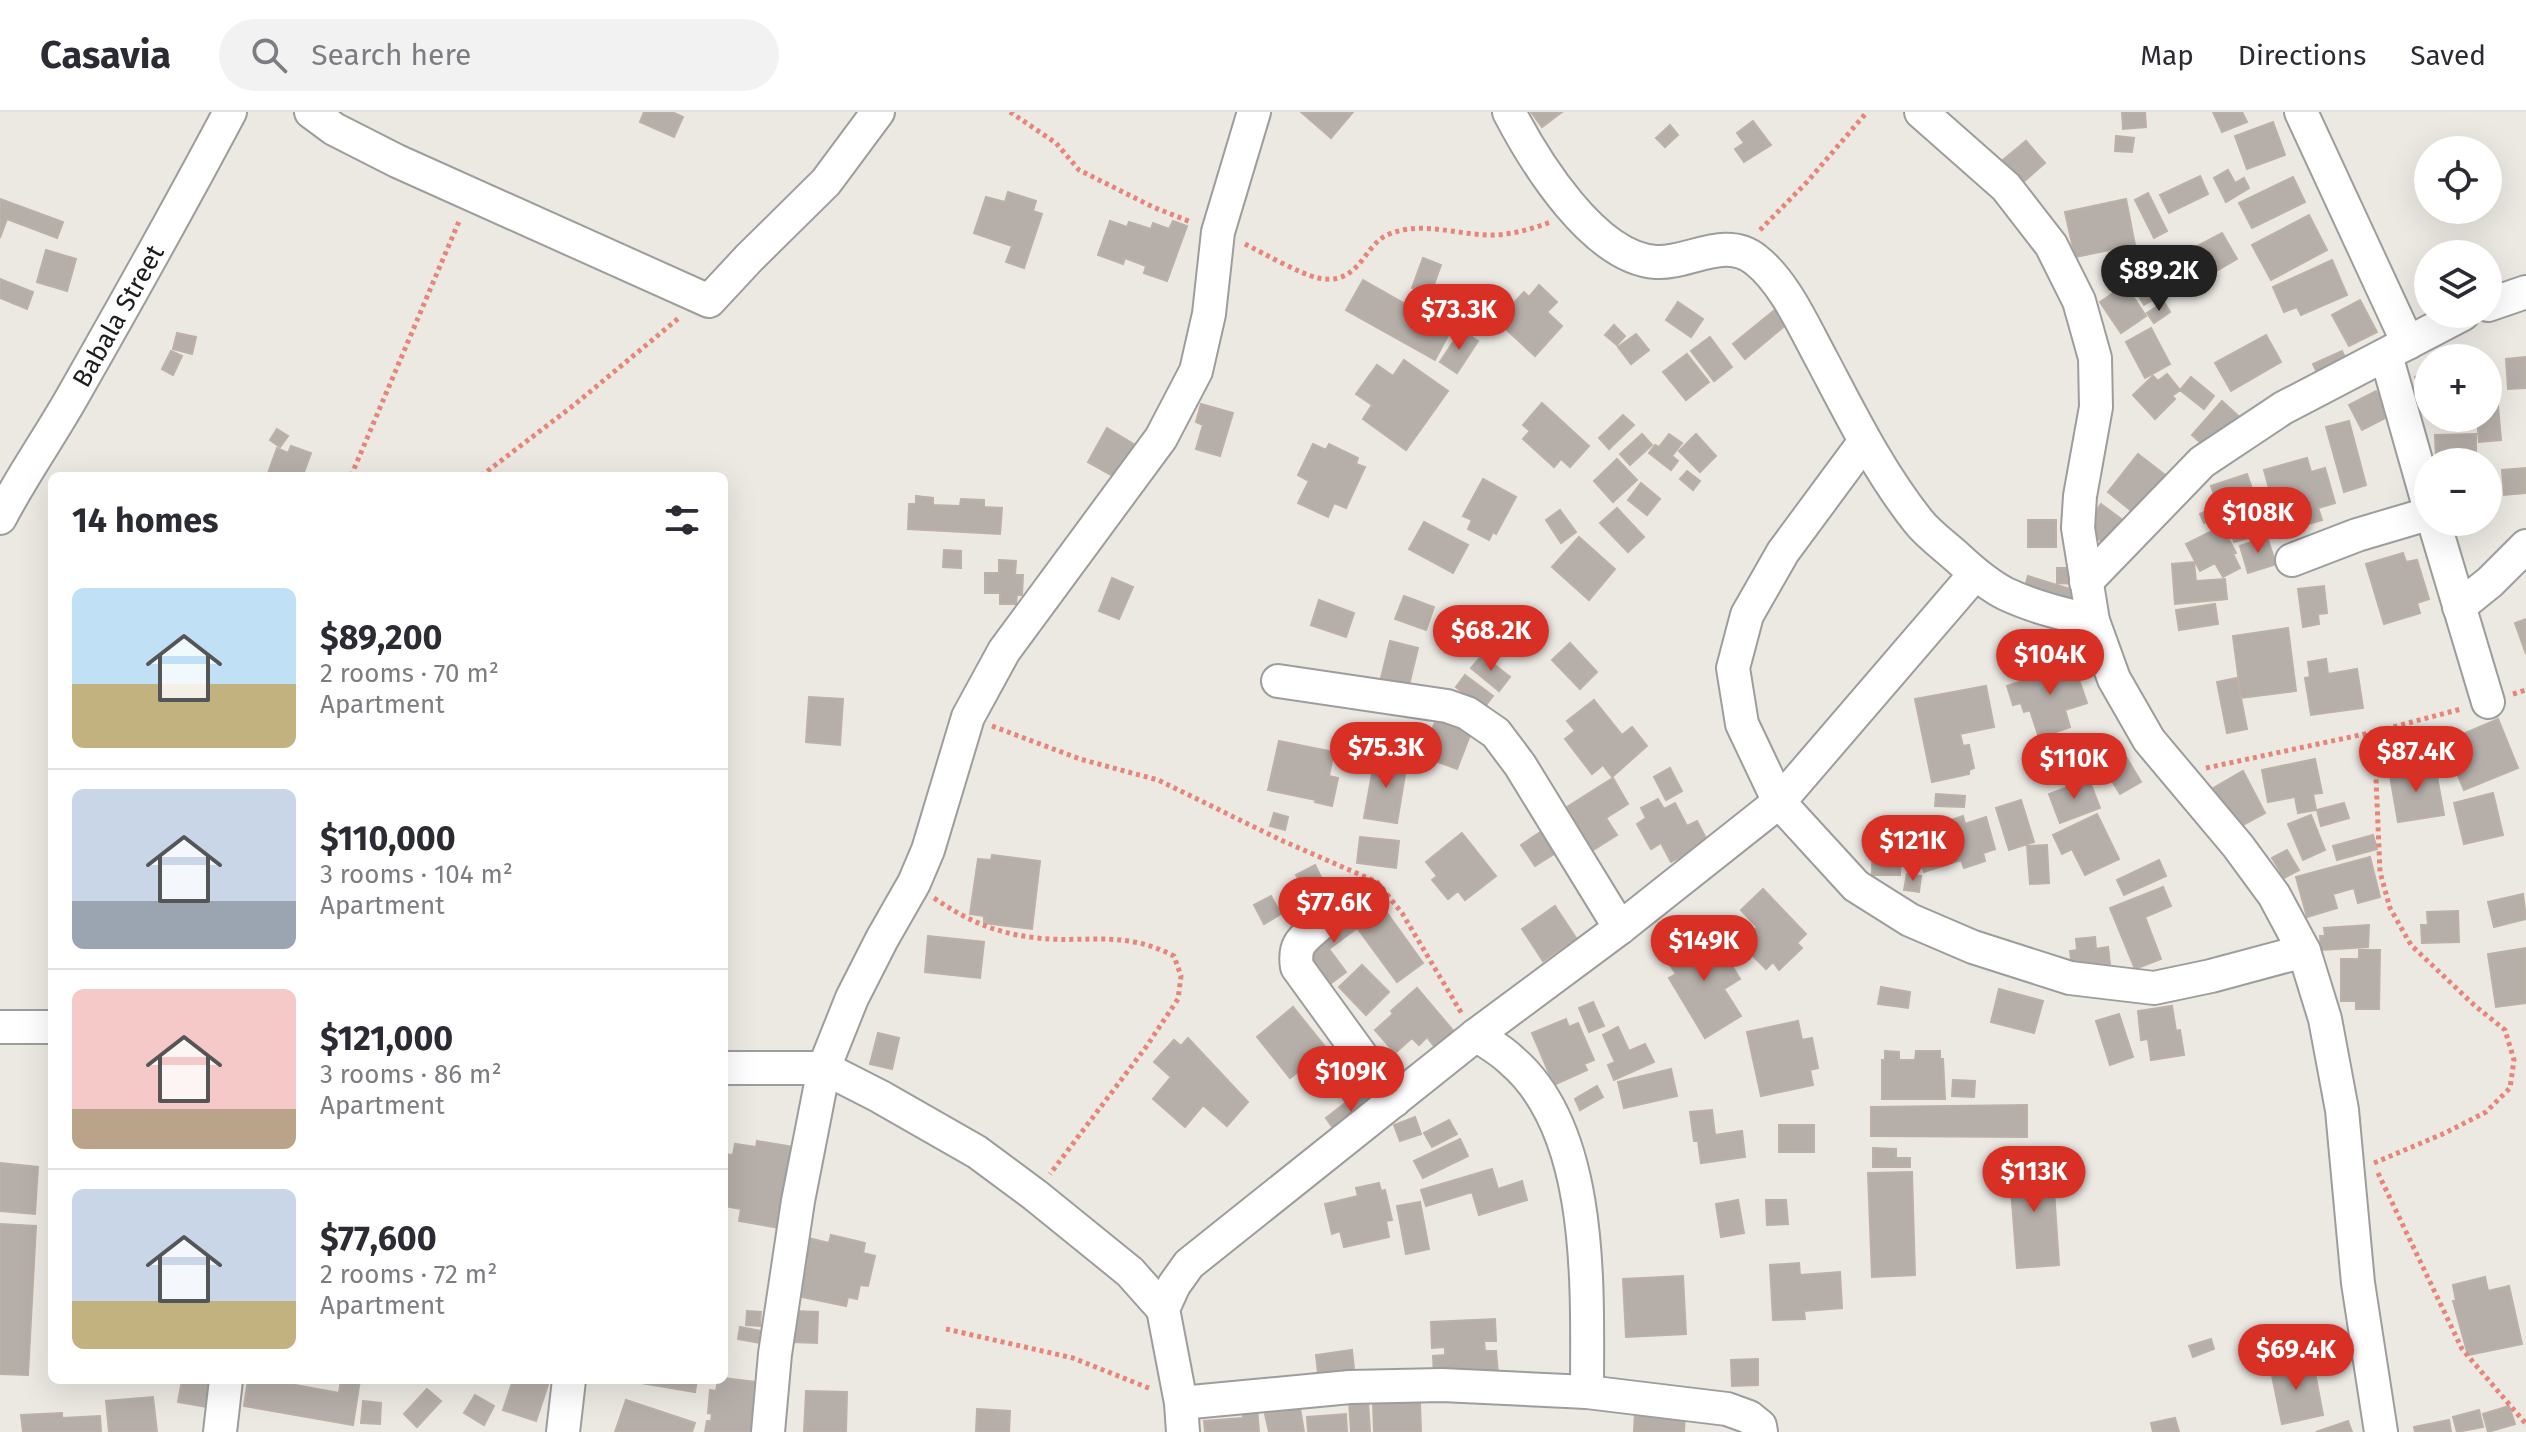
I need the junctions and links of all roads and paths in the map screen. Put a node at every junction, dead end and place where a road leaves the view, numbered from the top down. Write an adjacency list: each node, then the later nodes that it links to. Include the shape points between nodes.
1 (230, 112): 21 (street, Babala Street, via 69,402)
2 (311, 112): 10 (street, via 334,129)
3 (878, 112): 16 (street, via 826,182)
4 (1010, 112): 12 (path, via 1056,143 1079,170)
5 (1254, 112): 12 (street)
6 (1509, 112): 11 (street)
7 (1867, 112): 13 (path)
8 (1921, 112): 30 (street, via 2006,187 2051,245 2079,301 2095,358 2096,407 2078,528)
9 (2301, 112): 18 (street)
10 (471, 194): 16 (street); 22 (path)
11 (1576, 214): 12 (path, via 1519,233 1412,228 1384,235 1342,277 1319,278); 13 (street, via 1636,259 1659,262)
12 (1218, 232): 36 (street, via 1196,371 1161,438 1004,651)
13 (1740, 251): 19 (street, via 1755,259 1779,287)
14 (2526, 292): 15 (street)
15 (2502, 300)
16 (709, 301): 23 (path, via 694,306)
17 (2437, 328): 18 (street)
18 (2397, 349): 20 (street); 30 (street, via 2283,408 2202,462)
19 (1865, 441): 29 (street, via 1919,522); 39 (street, via 1783,552 1747,615 1733,668 1742,724)
20 (2417, 448)
21 (11, 468): 24 (street, Babala Street)
22 (353, 472)
23 (486, 472)
24 (0, 518)
25 (2414, 518): 28 (street)
26 (2438, 536): 31 (street)
27 (2526, 546): 31 (street)
28 (2292, 560)
29 (1975, 574): 32 (street, via 2004,593); 39 (street)
30 (2086, 582): 32 (street)
31 (2459, 607): 35 (street)
32 (2093, 621): 38 (street, via 2114,679 2149,740)
33 (1278, 681): 42 (street, via 1447,706 1481,722 1520,765)
34 (2526, 690): 35 (path)
35 (2488, 702): 37 (path)
36 (968, 717): 40 (street); 46 (path, via 1080,759 1158,780 1377,882 1402,913)
37 (2374, 732): 38 (path); 57 (path, via 2380,872 2390,908 2411,945 2505,1030 2514,1060 2510,1088 2486,1112 2373,1163 2462,1349)
38 (2178, 774): 43 (street, via 2274,895)
39 (1779, 802): 42 (street); 43 (street, via 1856,886 1910,920 2070,978 2154,988)
40 (914, 883): 48 (street, via 852,998); 50 (path, via 965,919 995,930 1032,938 1105,937 1152,945 1174,956 1181,976 1178,999)
41 (1321, 923): 49 (street, via 1297,947 1297,967)
42 (1620, 928): 46 (street)
43 (2304, 951): 62 (street, via 2325,1019 2342,1110 2358,1283)
44 (0, 1027): 45 (street)
45 (48, 1027)
46 (1476, 1035): 49 (street); 55 (street, via 1513,1060 1538,1091 1557,1125 1574,1175 1582,1230)
47 (728, 1068): 48 (street)
48 (824, 1068): 50 (street, via 977,1152); 60 (street, via 796,1217)
49 (1394, 1101): 51 (street, via 1189,1264)
50 (1035, 1195): 51 (street, via 1130,1272)
51 (1163, 1309): 56 (street)
52 (946, 1329): 56 (path, via 1073,1358 1130,1379)
53 (226, 1384): 58 (street)
54 (569, 1384): 59 (street)
55 (1587, 1392): 56 (street, via 1350,1387); 61 (street, via 1727,1409 1749,1417)
56 (1182, 1418)
57 (2526, 1424)
58 (220, 1432)
59 (563, 1432)
60 (768, 1432)
61 (1761, 1432)
62 (2381, 1432)

